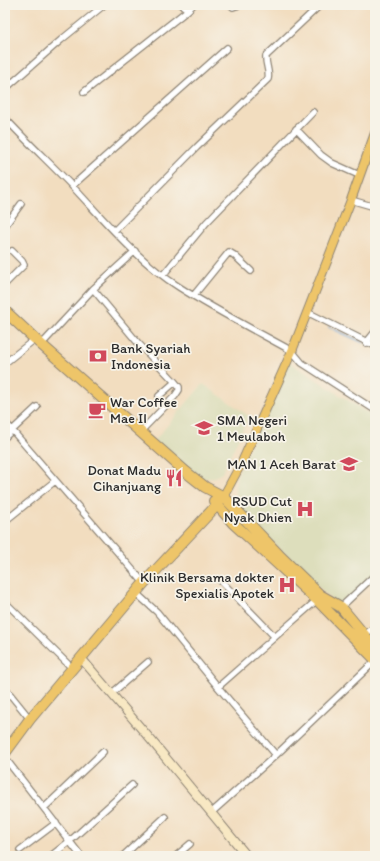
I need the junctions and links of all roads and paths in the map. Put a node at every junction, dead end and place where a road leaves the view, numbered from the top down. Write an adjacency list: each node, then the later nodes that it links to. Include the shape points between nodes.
1 (104, 5): 9 (street)
2 (182, 5): 7 (street)
3 (193, 5): 7 (street)
4 (231, 5): 5 (street)
5 (239, 5)
6 (318, 7): 21 (street, via 266,56 268,79)
7 (188, 10): 10 (street)
8 (227, 48): 16 (street)
9 (5, 89)
10 (84, 92)
11 (313, 112): 13 (street)
12 (5, 118): 16 (street)
13 (296, 129): 15 (street, via 326,159); 25 (street, via 206,223)
14 (375, 133): 15 (main road)
15 (359, 176): 17 (main road)
16 (72, 186): 21 (street)
17 (351, 200): 19 (street); 30 (main road)
18 (21, 204): 20 (street)
19 (375, 207)
20 (5, 226)
21 (114, 231): 23 (street)
22 (12, 251): 26 (street, via 24,265)
23 (135, 251): 25 (street); 27 (street)
24 (251, 271): 28 (street, via 228,252)
25 (163, 275): 28 (street)
26 (5, 284)
27 (93, 289): 32 (street); 37 (street, via 138,343)
28 (194, 295): 35 (street)
29 (5, 311): 32 (highway)
30 (307, 312): 33 (street); 35 (main road)
31 (375, 332): 33 (street)
32 (38, 342): 36 (street); 43 (highway)
33 (366, 343): 34 (street)
34 (375, 346)
35 (292, 351): 40 (street, via 302,363); 47 (main road)
36 (5, 363)
37 (176, 382): 38 (street); 43 (street, via 179,390 175,396)
38 (160, 396)
39 (37, 407): 42 (street)
40 (375, 410)
41 (5, 422): 42 (street)
42 (13, 431): 44 (street); 45 (street)
43 (140, 432): 46 (highway)
44 (5, 438)
45 (55, 481): 49 (street); 52 (street)
46 (205, 487): 47 (highway); 48 (highway)
47 (224, 497): 48 (main road); 56 (highway, via 320,594)
48 (217, 505): 52 (highway); 54 (highway, via 233,523)
49 (5, 521)
50 (375, 575): 56 (street)
51 (220, 580): 59 (street)
52 (144, 583): 53 (highway)
53 (136, 593): 61 (highway); 65 (street, via 157,612)
54 (317, 600): 59 (street); 62 (highway)
55 (5, 602): 64 (street)
56 (341, 607): 58 (highway)
57 (375, 627): 58 (street)
58 (364, 635): 60 (highway)
59 (275, 637): 65 (street)
60 (375, 648)
61 (81, 658): 64 (highway); 67 (street)
62 (375, 660): 71 (street)
63 (148, 662): 67 (street)
64 (73, 669): 68 (highway)
65 (218, 687): 71 (street)
66 (5, 688): 68 (street)
67 (111, 694): 75 (street)
68 (30, 719): 70 (highway)
69 (103, 752): 74 (street)
70 (5, 753)
71 (276, 755): 75 (street)
72 (5, 758): 74 (street)
73 (132, 784): 78 (street)
74 (44, 808): 77 (street)
75 (211, 813): 81 (street)
76 (165, 817): 84 (street)
77 (56, 823): 78 (street); 80 (street)
78 (70, 841): 82 (street); 83 (street)
79 (190, 844): 85 (street)
80 (20, 850)
81 (242, 854)
82 (51, 856)
83 (81, 856)
84 (123, 856)
85 (176, 856)

